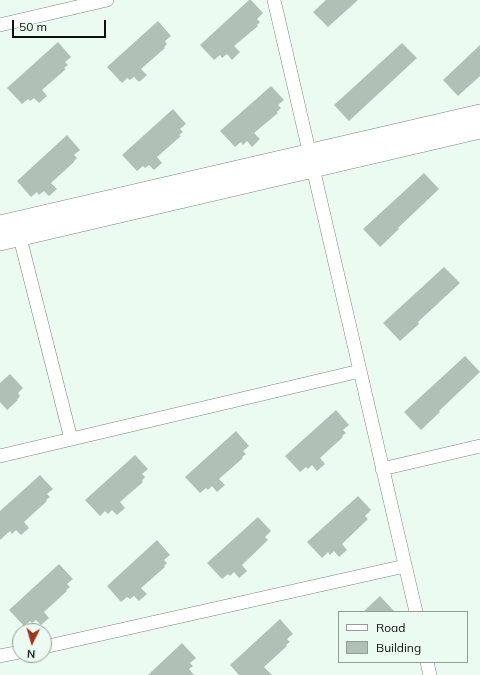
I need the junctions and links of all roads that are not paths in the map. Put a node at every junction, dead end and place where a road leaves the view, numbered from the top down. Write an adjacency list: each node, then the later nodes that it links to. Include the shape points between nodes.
1 (107, 0): 3 (street)
2 (274, 0): 6 (street)
3 (0, 25)
4 (480, 114): 6 (street)
5 (480, 129): 6 (street)
6 (311, 161): 7 (street); 9 (street)
7 (12, 227): 8 (street); 10 (street)
8 (0, 241)
9 (360, 371): 10 (street); 13 (street)
10 (71, 439): 12 (street)
11 (480, 446): 13 (street)
12 (0, 456)
13 (382, 469): 14 (street)
14 (405, 566): 15 (street); 16 (street)
15 (416, 611)
16 (52, 645)
17 (12, 654): 18 (street)
18 (0, 656)
19 (427, 663): 20 (street)
20 (430, 675)

